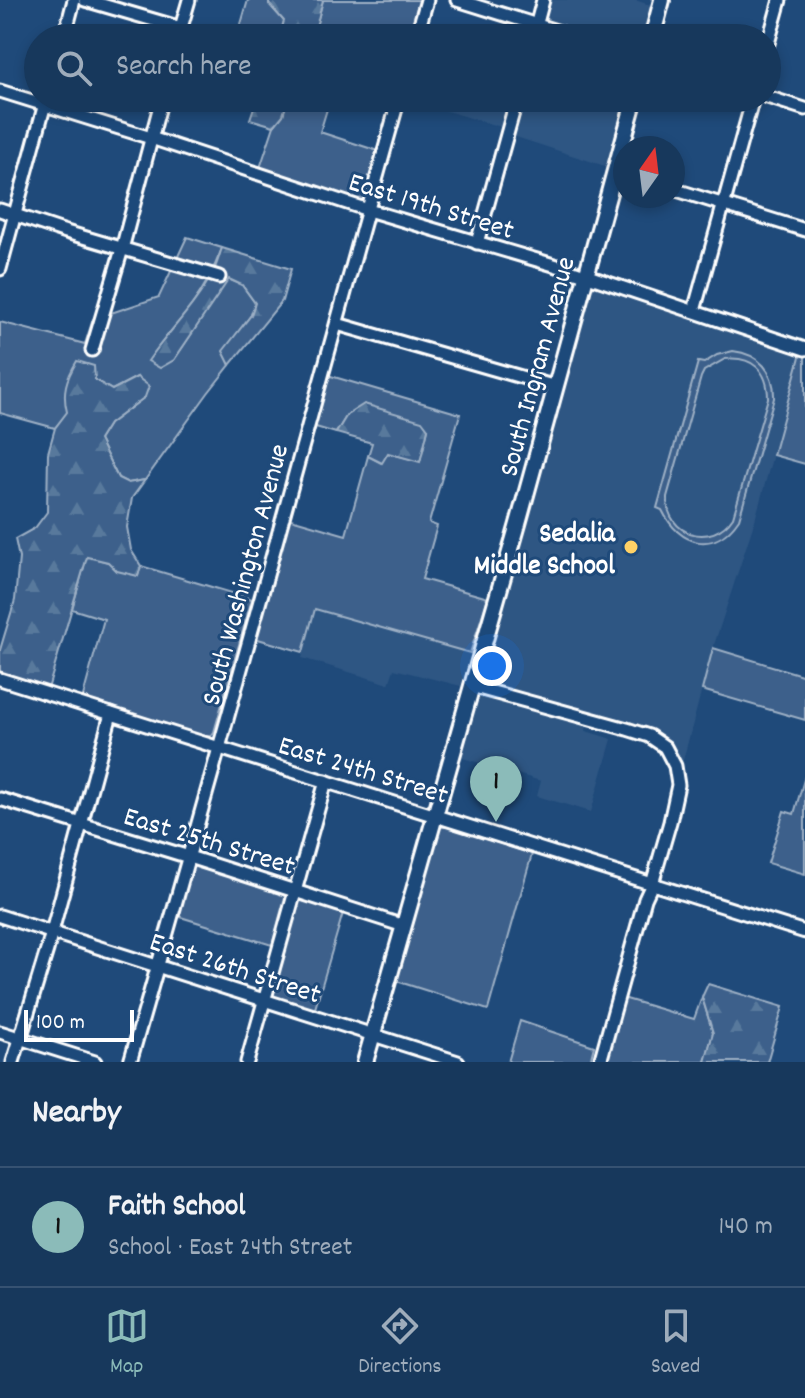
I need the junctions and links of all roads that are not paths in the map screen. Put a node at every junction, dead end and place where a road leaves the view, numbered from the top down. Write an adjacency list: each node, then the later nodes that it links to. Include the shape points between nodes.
1 (74, 0): 9 (street)
2 (85, 0): 10 (street)
3 (189, 0): 11 (street)
4 (427, 0): 12 (street)
5 (457, 0): 13 (street)
6 (543, 0): 14 (street)
7 (662, 0): 15 (main road)
8 (780, 0): 16 (street)
9 (68, 24)
10 (153, 24)
11 (182, 24)
12 (420, 24)
13 (533, 24)
14 (536, 24)
15 (656, 24)
16 (773, 24)
17 (0, 91): 18 (street, East 19th Street)
18 (24, 96)
19 (781, 101): 20 (street)
20 (805, 109)
21 (43, 112): 35 (street)
22 (77, 112): 29 (street, East 19th Street)
23 (158, 112): 29 (street)
24 (395, 112): 34 (street, South Washington Avenue)
25 (513, 112): 37 (street)
26 (632, 112): 28 (main road, South Ingram Avenue)
27 (749, 112): 32 (street)
28 (627, 136)
29 (151, 138): 34 (street, East 19th Street); 38 (street)
30 (685, 193): 32 (street)
31 (613, 194): 40 (main road, South Ingram Avenue)
32 (724, 204): 36 (street); 42 (street)
33 (0, 210): 35 (street)
34 (368, 210): 37 (street, East 19th Street); 43 (street, South Washington Avenue)
35 (15, 215): 38 (street); 39 (street)
36 (805, 230)
37 (477, 243): 40 (street, East 19th Street)
38 (122, 249): 41 (street); 45 (street)
39 (0, 269)
40 (587, 276): 42 (street, East 19th Street); 46 (main road, South Ingram Avenue)
41 (219, 277)
42 (694, 311): 44 (street, East 19th Street)
43 (337, 324): 46 (street); 50 (street, South Washington Avenue)
44 (804, 346)
45 (92, 350)
46 (556, 387): 48 (main road, South Ingram Avenue)
47 (0, 679): 49 (street, East 24th Street)
48 (471, 686): 53 (main road, South Ingram Avenue); 56 (street, via 627,729 665,747 678,785)
49 (111, 714): 50 (street, East 24th Street); 54 (street)
50 (220, 748): 51 (street, East 24th Street); 55 (street, South Washington Avenue)
51 (326, 781): 53 (street, East 24th Street); 57 (street)
52 (0, 799): 54 (street, East 25th Street)
53 (436, 816): 56 (street, East 24th Street); 59 (main road, South Ingram Avenue)
54 (81, 824): 55 (street, East 25th Street); 61 (street)
55 (189, 857): 57 (street, East 25th Street); 62 (street, South Washington Avenue)
56 (652, 884): 60 (street, East 24th Street); 73 (street)
57 (295, 891): 59 (street, East 25th Street); 63 (street)
58 (0, 916): 61 (street, East 26th Street)
59 (404, 926): 65 (main road, South Ingram Avenue)
60 (805, 932)
61 (52, 933): 62 (street, East 26th Street); 66 (street)
62 (158, 966): 63 (street, East 26th Street); 69 (street, South Washington Avenue)
63 (265, 1000): 65 (street, East 26th Street); 70 (street)
64 (0, 1032): 66 (street)
65 (373, 1035): 71 (main road, South Ingram Avenue); 72 (street, East 26th Street)
66 (20, 1038): 67 (street); 68 (street)
67 (13, 1062)
68 (95, 1062)
69 (130, 1062)
70 (247, 1062)
71 (365, 1062)
72 (458, 1062)
73 (600, 1062)

